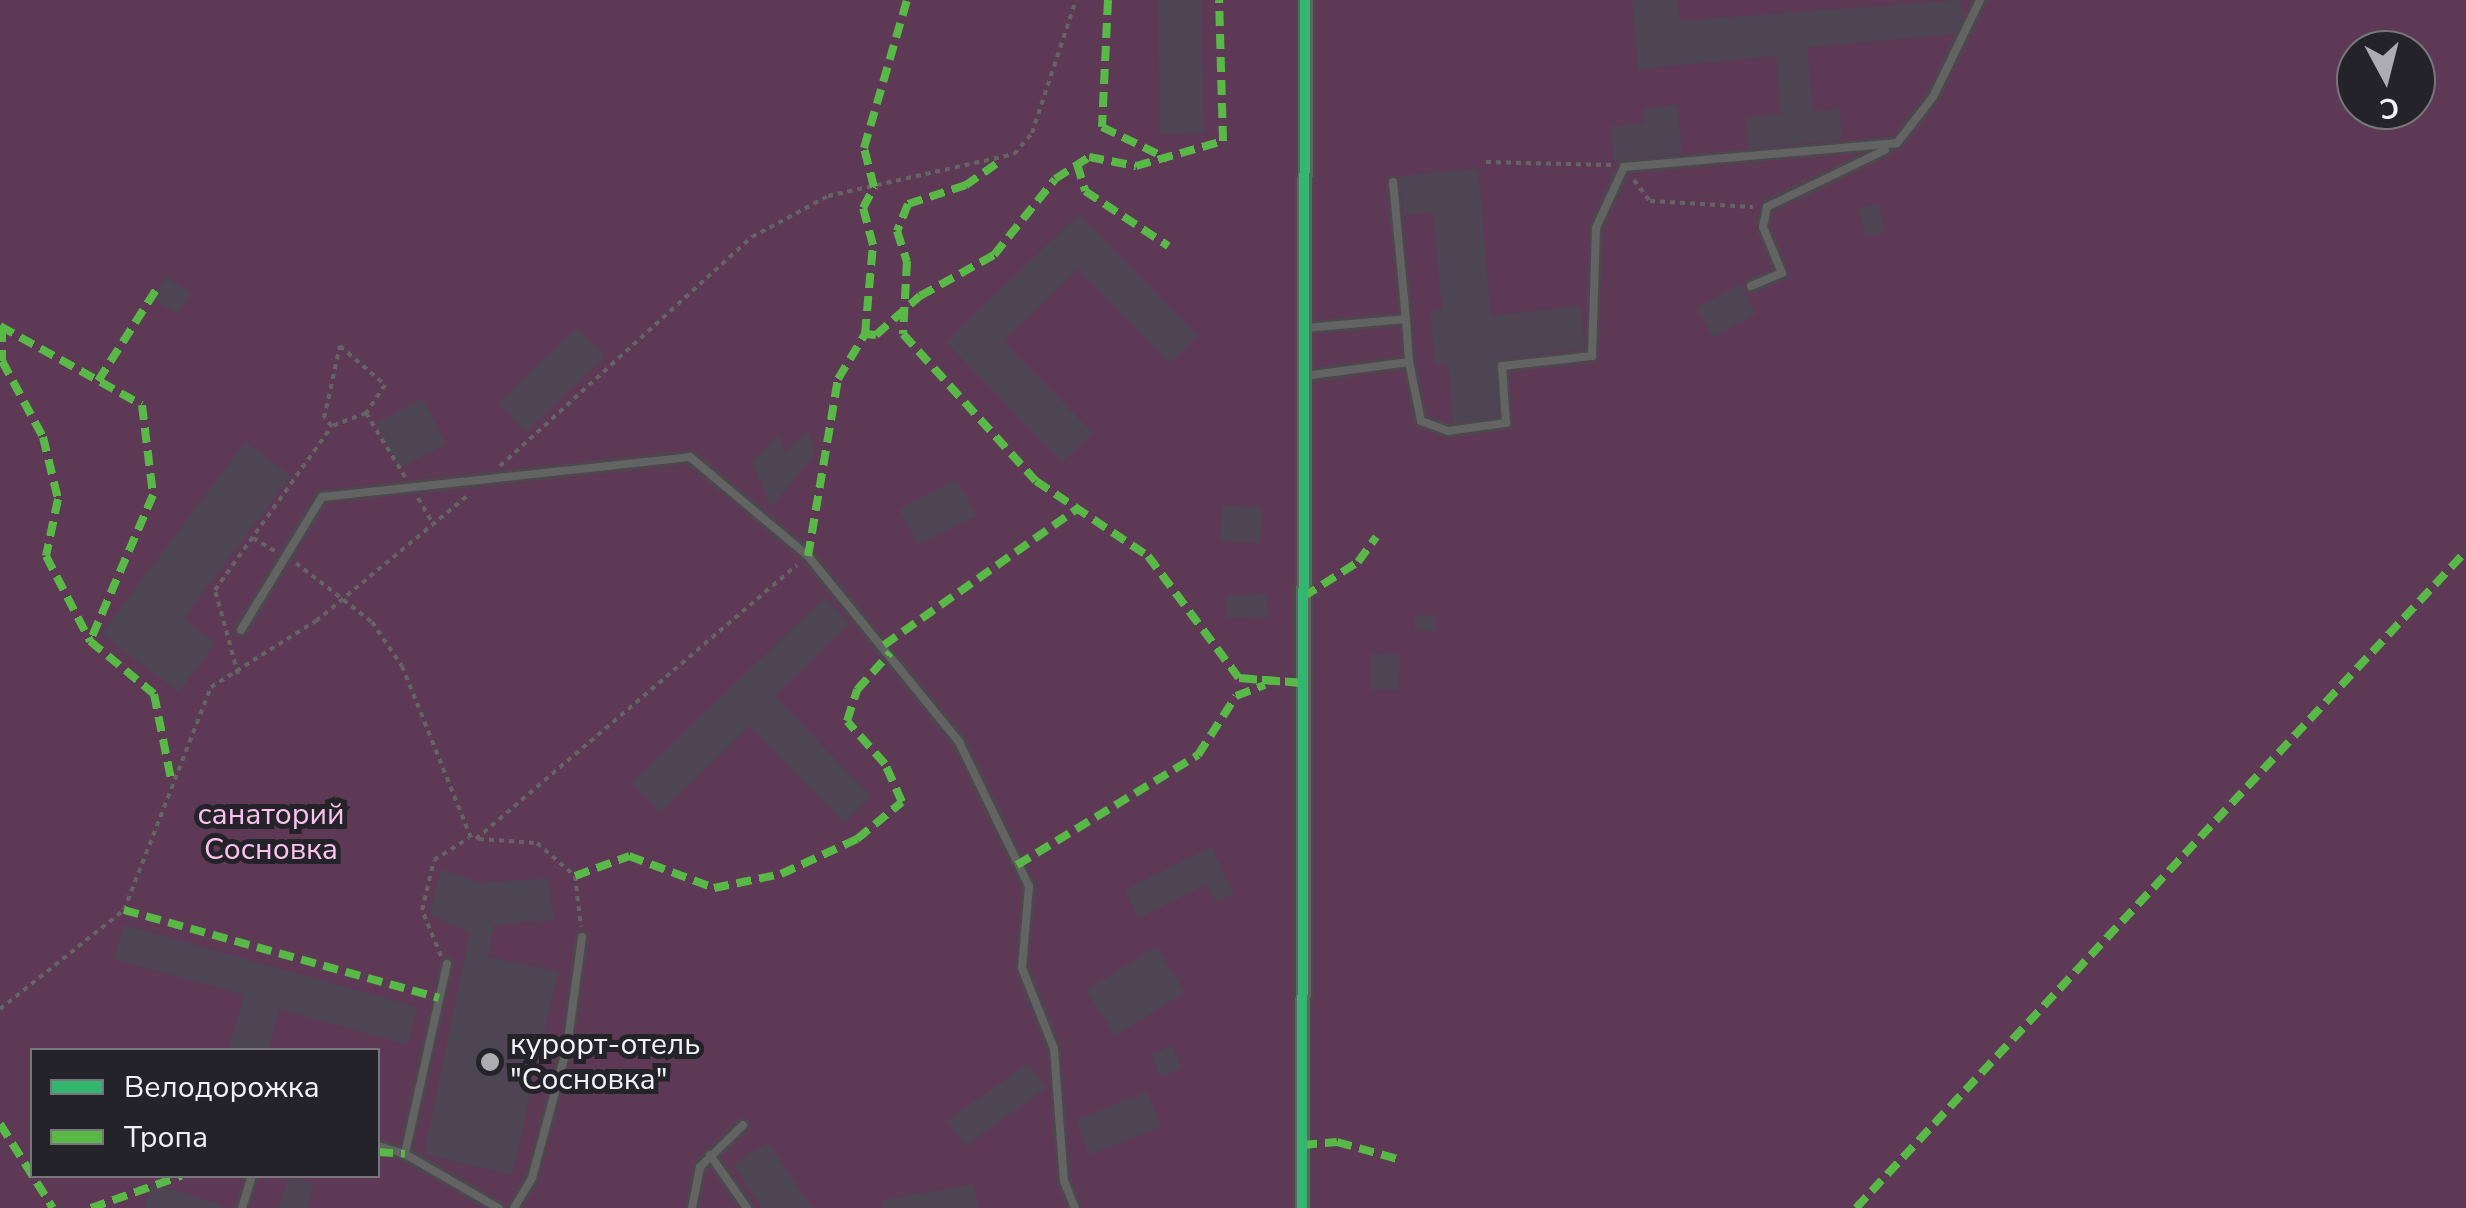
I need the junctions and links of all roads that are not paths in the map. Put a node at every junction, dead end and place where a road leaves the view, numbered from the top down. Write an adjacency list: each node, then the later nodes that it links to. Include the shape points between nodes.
1 (1305, 0): 7 (street)
2 (1980, 0): 3 (lane, via 1933,96)
3 (1897, 142): 5 (lane, via 1767,207 1763,228 1782,272); 8 (lane, via 1624,167 1596,228 1592,356 1502,366 1506,423 1448,431 1414,410)
4 (1393, 182): 6 (lane)
5 (1751, 286)
6 (1406, 320): 7 (lane); 8 (lane)
7 (1304, 328): 9 (street)
8 (1410, 362): 9 (lane)
9 (1304, 376): 24 (street)
10 (241, 630): 23 (lane, via 322,497 690,457 808,556 960,742 1028,886 1022,968 1054,1049 1064,1181)
11 (582, 937): 20 (lane, via 568,1047 532,1178)
12 (447, 964): 15 (lane)
13 (743, 1126): 16 (lane)
14 (380, 1147): 15 (lane)
15 (406, 1154): 19 (lane)
16 (710, 1155): 21 (lane); 22 (lane)
17 (251, 1178): 18 (lane)
18 (242, 1208)
19 (498, 1208)
20 (514, 1208)
21 (692, 1208)
22 (747, 1208)
23 (1074, 1208)
24 (1302, 1208)

